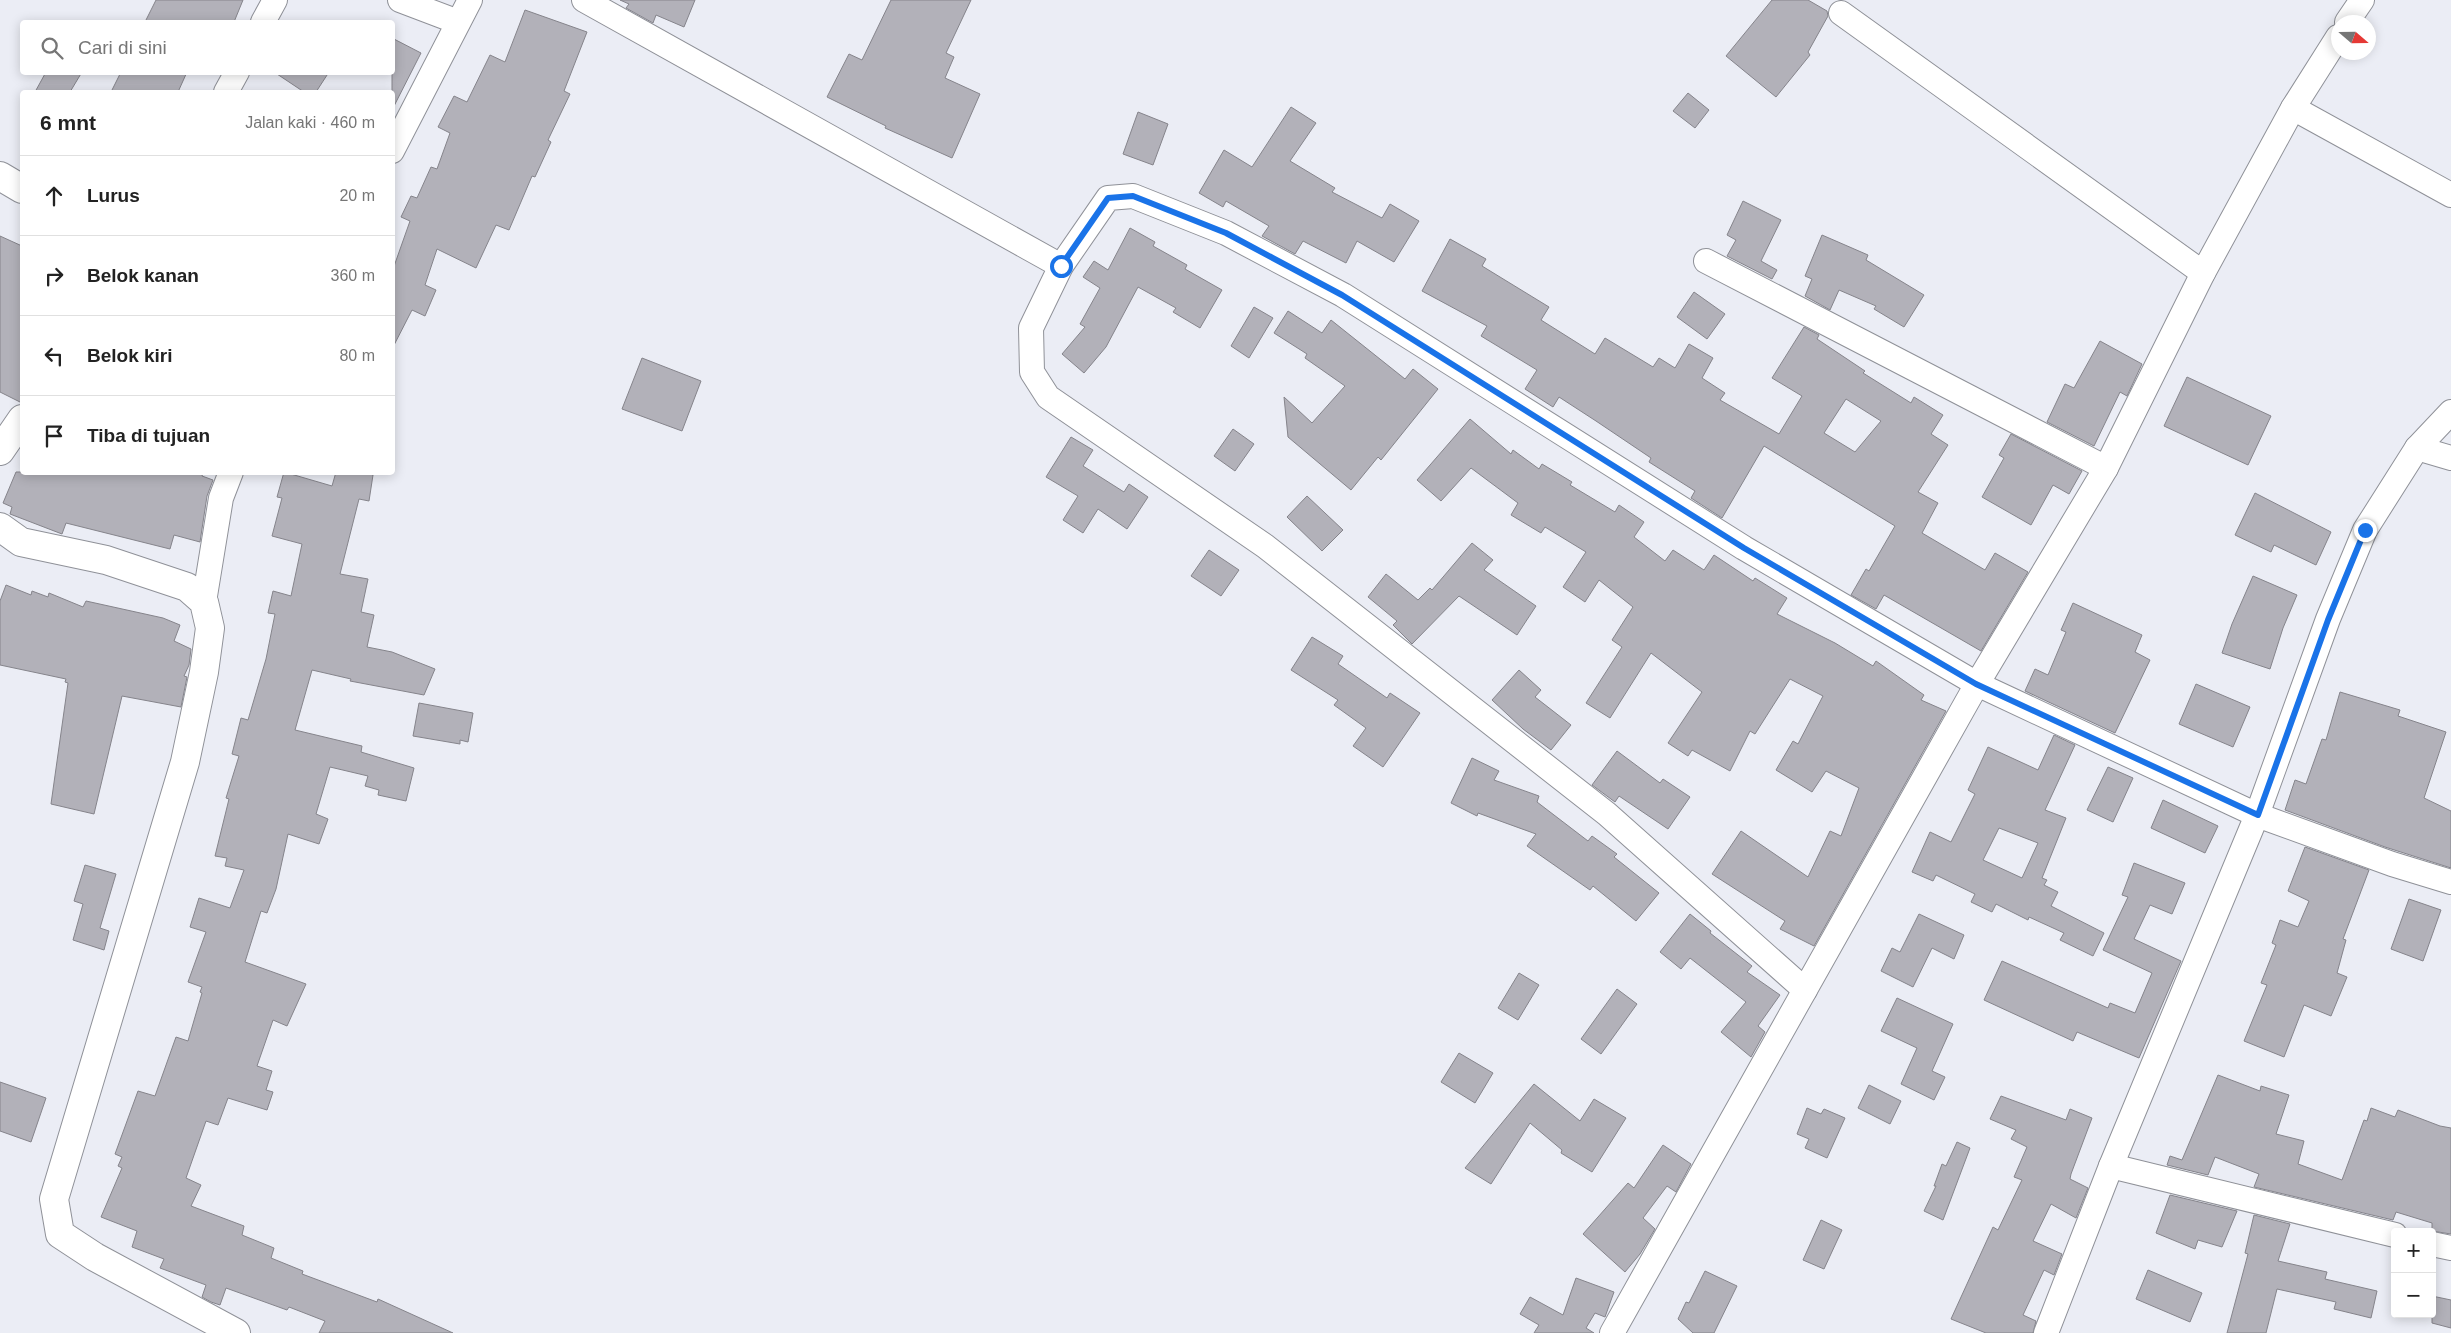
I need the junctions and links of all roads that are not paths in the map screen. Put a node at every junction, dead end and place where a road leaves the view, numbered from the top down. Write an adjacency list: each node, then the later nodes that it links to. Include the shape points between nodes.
1 (274, 0): 8 (street)
2 (400, 0): 9 (street)
3 (470, 0): 9 (street)
4 (584, 0): 19 (street)
5 (2362, 0): 7 (street)
6 (1841, 13): 20 (street)
7 (2352, 15)
8 (264, 20)
9 (458, 22): 14 (street)
10 (2331, 47): 13 (street)
11 (235, 75): 12 (street)
12 (227, 90)
13 (2293, 108): 17 (street); 20 (street)
14 (395, 145)
15 (0, 176): 16 (street)
16 (20, 188)
17 (2451, 195)
18 (1706, 261): 26 (street)
19 (1061, 266): 30 (street, via 1108,198 1133,196 1226,233 1342,295 1744,548); 33 (street, via 1031,328 1032,372 1048,397 1265,546 1606,814)
20 (2203, 273): 26 (street)
21 (2451, 412): 23 (street)
22 (20, 422): 24 (street)
23 (2417, 448): 25 (street); 31 (street, via 2365,530 2328,620)
24 (0, 451)
25 (2451, 458)
26 (2106, 468): 30 (street)
27 (230, 475): 29 (street, via 221,498)
28 (0, 526): 29 (street, via 21,542 106,560 188,587)
29 (204, 602): 38 (street, via 210,628 208,646 185,762 54,1199 60,1234 95,1258)
30 (1976, 684): 31 (street); 33 (street)
31 (2258, 815): 32 (street); 34 (street)
32 (2451, 882)
33 (1806, 990): 39 (street)
34 (2111, 1166): 35 (street); 40 (street)
35 (2391, 1233)
36 (2436, 1245): 37 (street)
37 (2451, 1248)
38 (236, 1333)
39 (1612, 1333)
40 (2046, 1333)

